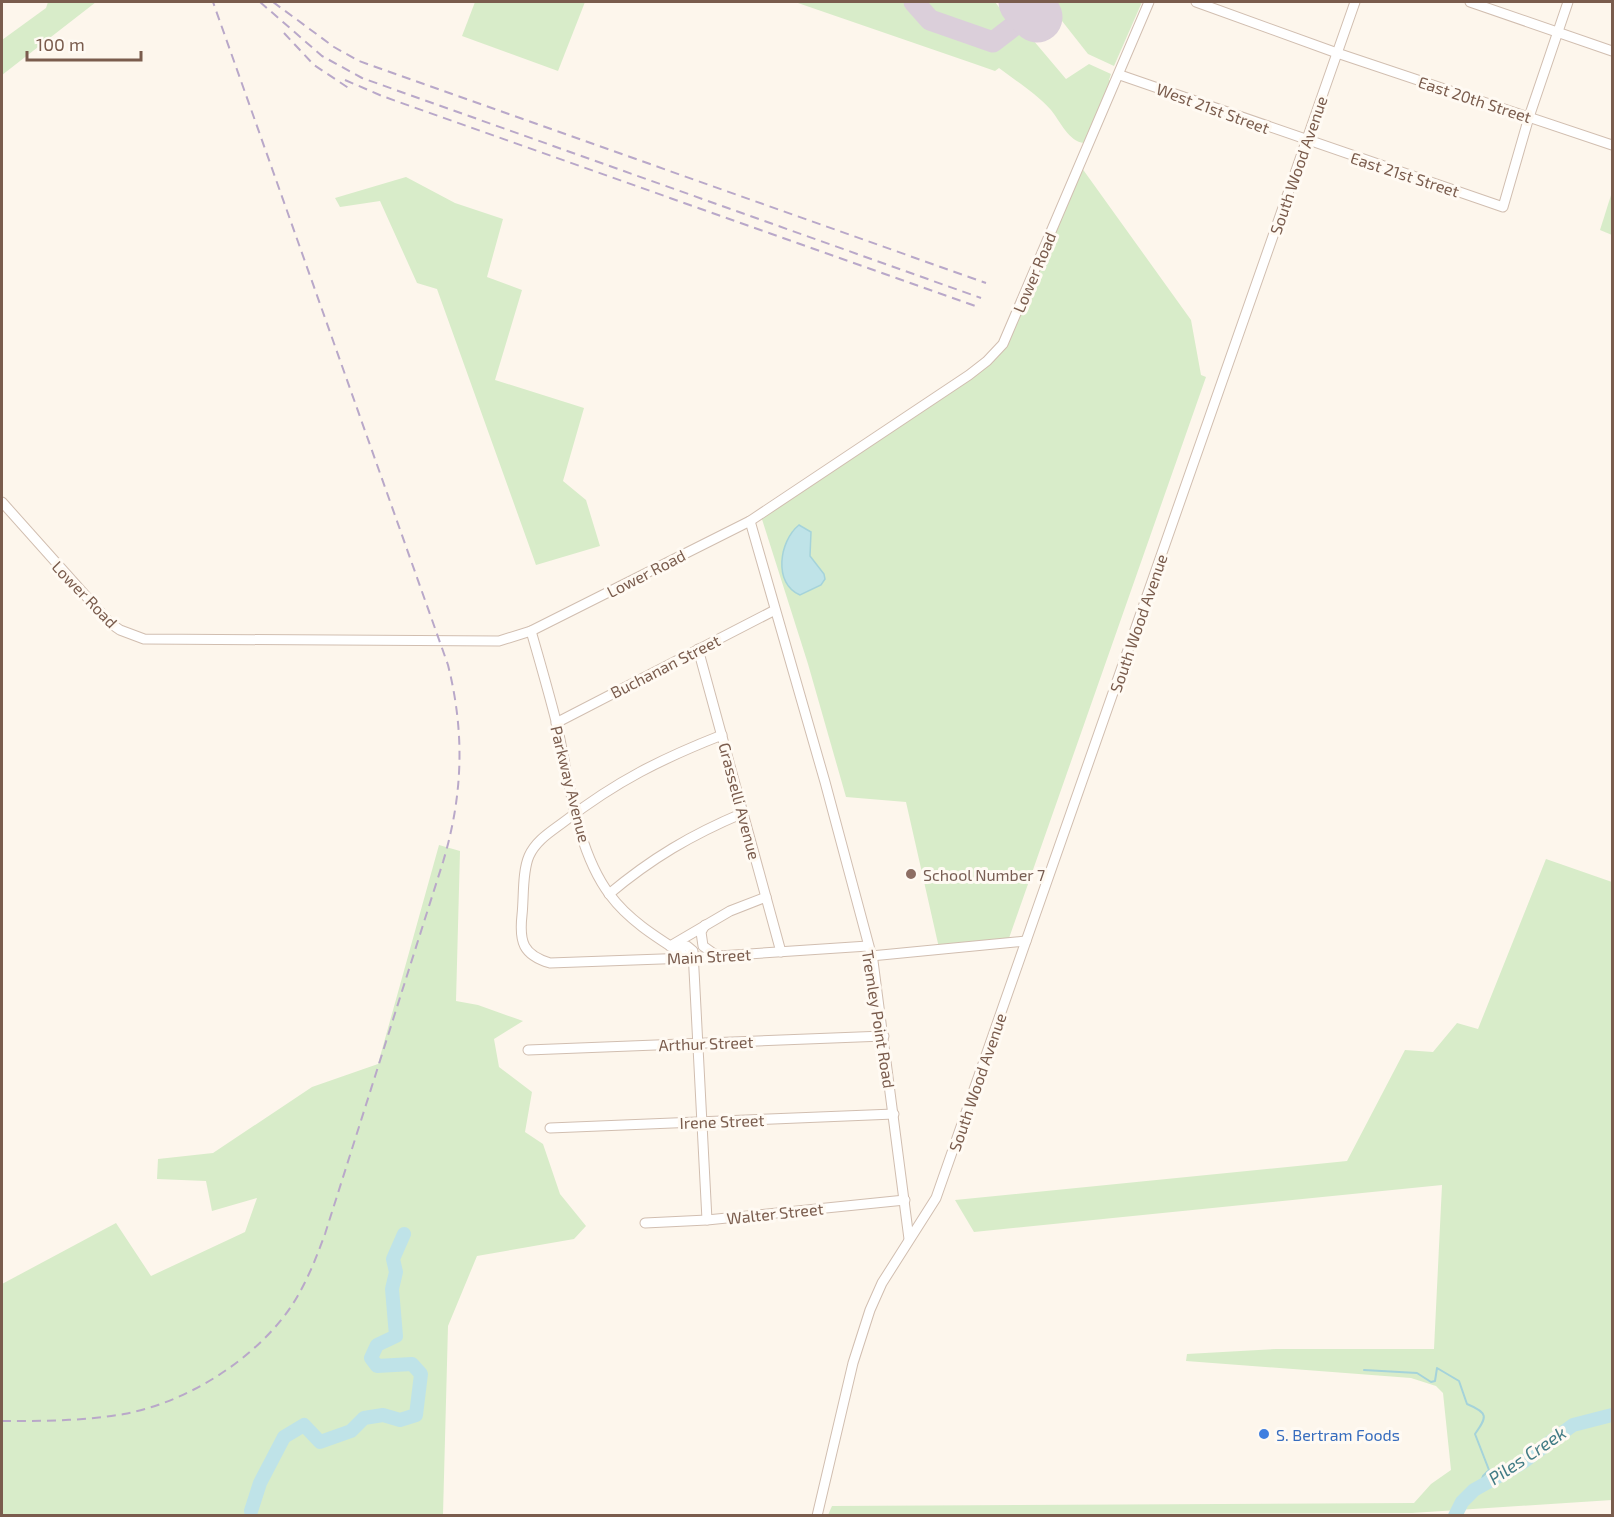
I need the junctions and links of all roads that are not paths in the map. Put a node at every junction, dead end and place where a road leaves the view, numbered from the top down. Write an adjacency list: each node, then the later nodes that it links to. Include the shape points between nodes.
1 (1149, 2): 9 (street, Lower Road)
2 (1196, 2): 8 (street, East 20th Street)
3 (1355, 2): 8 (street, South Wood Avenue)
4 (1470, 2): 6 (street)
5 (1568, 2): 6 (street)
6 (1558, 31): 7 (street); 10 (street)
7 (1612, 51)
8 (1337, 53): 10 (street, East 20th Street); 11 (street, South Wood Avenue)
9 (1120, 75): 11 (street, West 21st Street); 14 (street, Lower Road, via 1003,345 969,375)
10 (1529, 117): 11 (street, East 21st Street, via 1503,207); 12 (street, East 20th Street)
11 (1307, 141): 25 (street, South Wood Avenue)
12 (1612, 145)
13 (2, 502): 16 (street, Lower Road, via 110,623 144,639 499,641)
14 (750, 521): 15 (street, Tremley Point Road); 16 (street, Lower Road)
15 (775, 610): 17 (street, Buchanan Street); 27 (street, Tremley Point Road)
16 (531, 631): 18 (street, Parkway Avenue)
17 (698, 649): 18 (street, Buchanan Street); 19 (street, Grasselli Avenue)
18 (556, 723): 20 (street, Parkway Avenue)
19 (722, 735): 20 (street, via 663,758 621,780); 21 (street, Grasselli Avenue)
20 (576, 813): 22 (street, Parkway Avenue, via 588,852); 31 (street, Main Street, via 538,842 528,857 520,935 535,958 550,963)
21 (743, 813): 22 (street, via 672,847); 23 (street, Grasselli Avenue)
22 (609, 894): 26 (street, Parkway Avenue, via 636,922)
23 (766, 897): 24 (street); 28 (street, Grasselli Avenue)
24 (706, 924): 26 (street); 29 (street, via 701,932 703,946)
25 (1026, 941): 30 (street); 41 (street, South Wood Avenue, via 936,1198)
26 (670, 946): 31 (street, Parkway Avenue)
27 (868, 946): 28 (street, Main Street); 30 (street, Tremley Point Road)
28 (782, 952): 29 (street, Main Street)
29 (717, 956): 31 (street, Main Street)
30 (871, 956): 32 (street, Tremley Point Road)
31 (691, 958): 33 (street)
32 (884, 1036): 33 (street, Arthur Street); 35 (street, Tremley Point Road)
33 (698, 1043): 34 (street, Arthur Street); 36 (street)
34 (528, 1050)
35 (894, 1114): 36 (street, Irene Street); 38 (street, Tremley Point Road)
36 (702, 1122): 37 (street, Irene Street); 39 (street)
37 (550, 1128)
38 (905, 1200): 39 (street, Walter Street); 41 (street, Tremley Point Road)
39 (707, 1220): 40 (street, Walter Street)
40 (645, 1223)
41 (909, 1239): 42 (street, via 870,1310)
42 (818, 1511)

